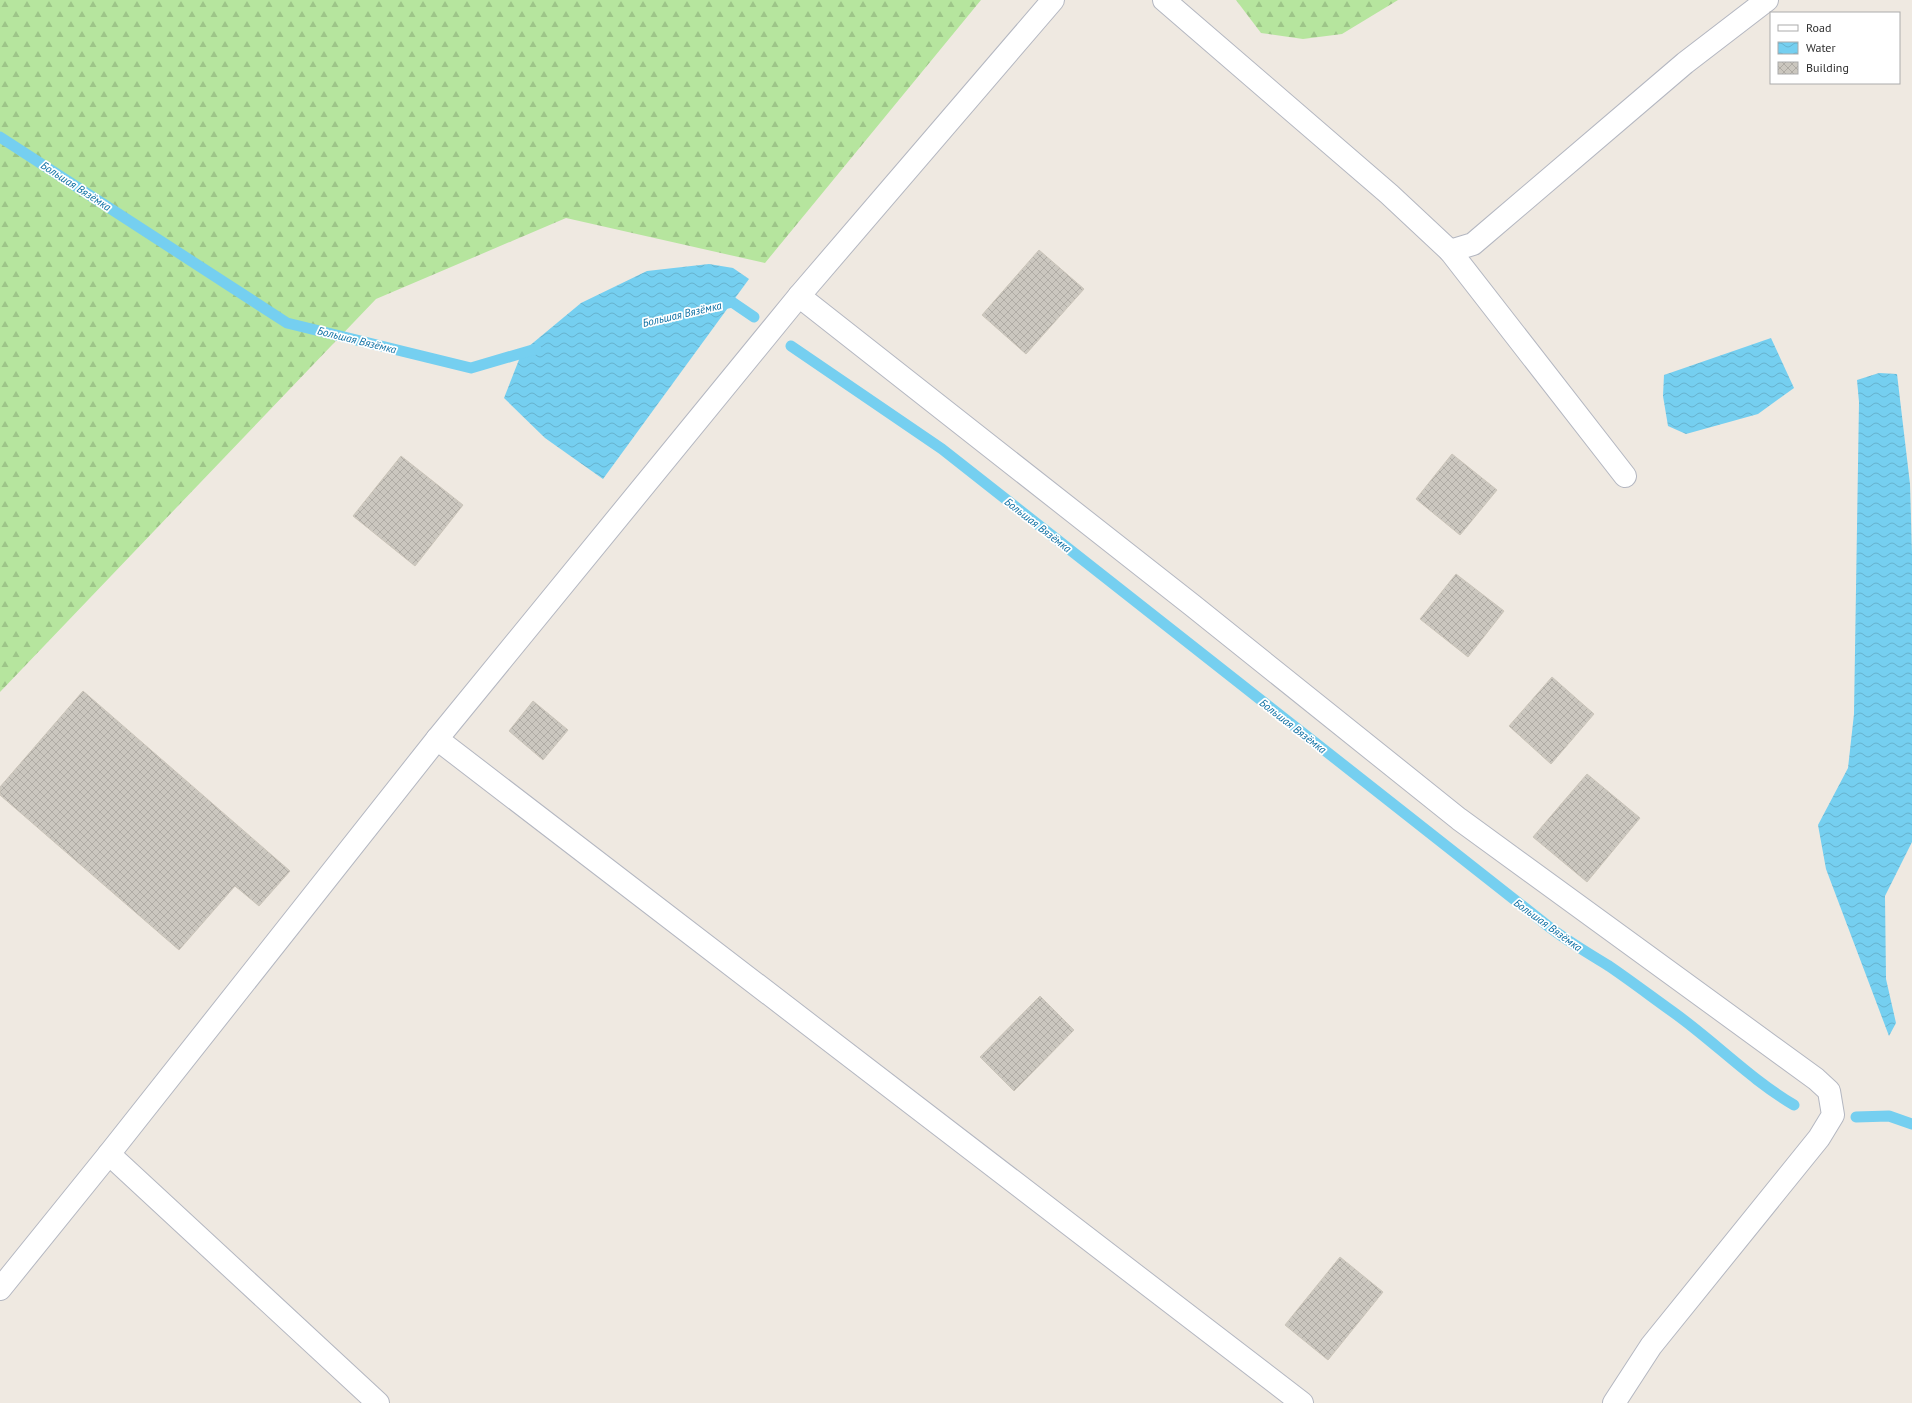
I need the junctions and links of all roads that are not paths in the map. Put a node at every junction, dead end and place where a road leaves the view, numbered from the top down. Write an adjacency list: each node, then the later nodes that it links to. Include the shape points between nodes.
1 (1053, 0): 5 (street)
2 (1164, 0): 4 (street, via 1389,194)
3 (1767, 0): 4 (street, via 1685,63 1473,244)
4 (1450, 251): 6 (street)
5 (799, 296): 7 (street); 12 (street, via 1459,819 1829,1091 1833,1115 1819,1138 1650,1346)
6 (1625, 476)
7 (438, 739): 8 (street); 11 (street)
8 (109, 1154): 9 (street); 10 (street)
9 (0, 1288)
10 (378, 1403)
11 (1302, 1403)
12 (1614, 1403)

